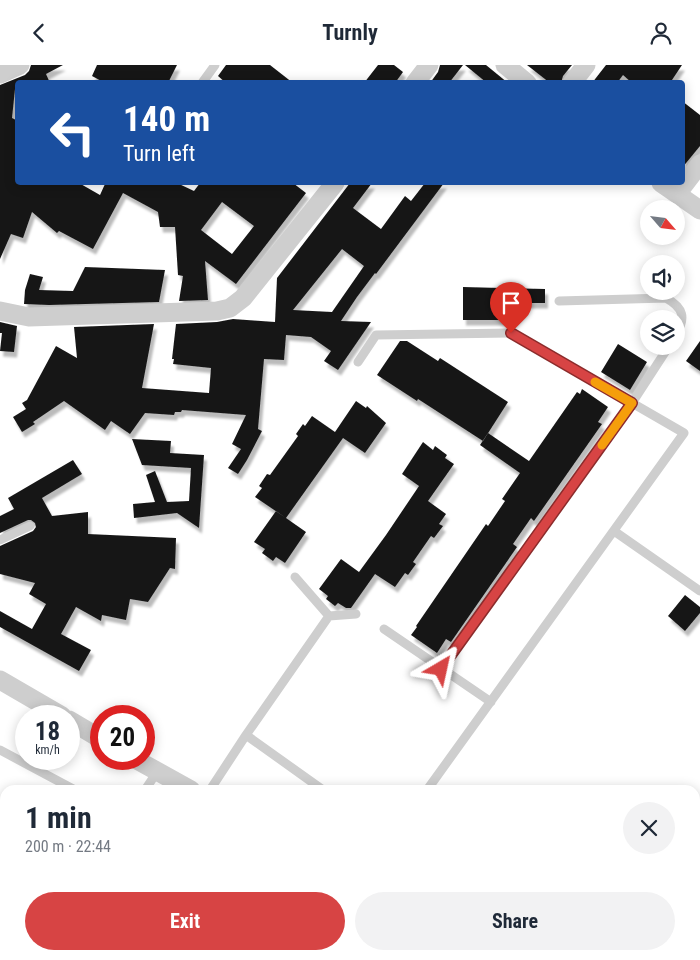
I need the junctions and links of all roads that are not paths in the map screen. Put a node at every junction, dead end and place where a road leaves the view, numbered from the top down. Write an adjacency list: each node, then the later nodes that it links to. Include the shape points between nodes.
1 (20, 65): 6 (street)
2 (215, 65): 7 (lane)
3 (429, 65): 8 (street)
4 (505, 65): 9 (street)
5 (586, 65): 10 (street)
6 (0, 75)
7 (204, 80)
8 (417, 80)
9 (523, 80)
10 (574, 80)
11 (700, 165): 12 (street)
12 (685, 184)
13 (333, 185): 20 (street, via 243,298 230,308 29,317)
14 (665, 185): 16 (street)
15 (684, 185): 16 (street)
16 (677, 194): 17 (street)
17 (700, 210)
18 (558, 301): 19 (lane, via 666,298 676,303)
19 (680, 310)
20 (0, 311)
21 (663, 355): 23 (lane)
22 (358, 362): 23 (lane, via 376,335 511,333)
23 (632, 403): 25 (lane, via 684,433); 32 (lane)
24 (30, 526): 26 (lane)
25 (614, 531): 28 (lane); 34 (lane)
26 (0, 540)
27 (295, 577): 30 (lane)
28 (700, 591)
29 (356, 614): 30 (lane)
30 (329, 616): 36 (lane)
31 (384, 629): 32 (lane)
32 (441, 669): 34 (lane)
33 (0, 680): 35 (street)
34 (491, 702): 45 (lane)
35 (43, 705)
36 (246, 735): 43 (lane); 44 (lane)
37 (0, 751): 40 (lane)
38 (154, 770): 39 (street)
39 (157, 772): 41 (lane); 42 (street)
40 (65, 785)
41 (148, 785)
42 (182, 785)
43 (213, 785)
44 (316, 785)
45 (431, 785)

